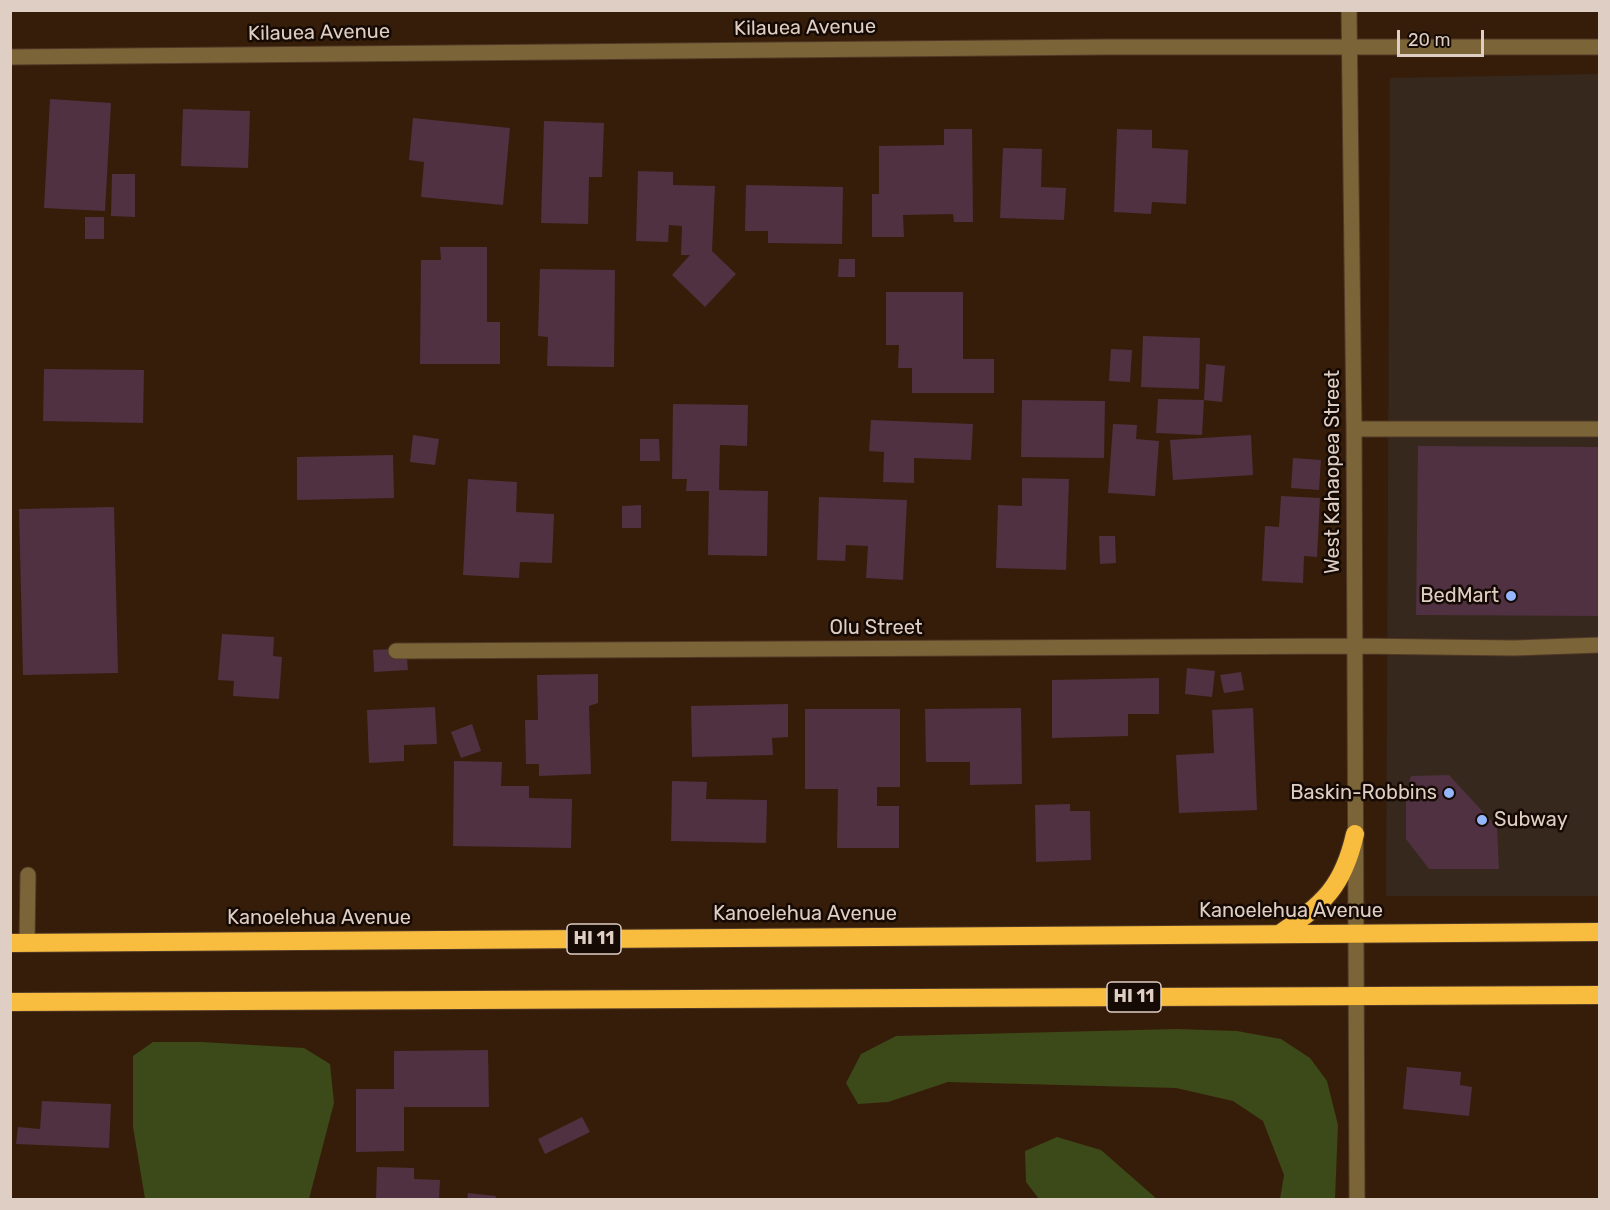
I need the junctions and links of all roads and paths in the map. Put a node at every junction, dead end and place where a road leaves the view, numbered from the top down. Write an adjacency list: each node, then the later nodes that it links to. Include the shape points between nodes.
1 (1349, 10): 2 (street, West Kahaopea Street)
2 (1349, 46): 3 (street, Kilauea Avenue); 4 (street, Kilauea Avenue); 5 (street, West Kahaopea Street)
3 (1599, 47)
4 (10, 57)
5 (1354, 429): 6 (street); 8 (street, West Kahaopea Street)
6 (1599, 429)
7 (1599, 645): 8 (street, Olu Street)
8 (1355, 646): 9 (street, Olu Street); 10 (street, West Kahaopea Street)
9 (396, 651)
10 (1355, 834): 12 (street, West Kahaopea Street); 14 (highway, via 1351,854 1337,884 1316,908)
11 (28, 875): 15 (street)
12 (1357, 932): 13 (highway, Kanoelehua Avenue / HI 11); 14 (highway, Kanoelehua Avenue / HI 11); 17 (street, West Kahaopea Street)
13 (1599, 932)
14 (1281, 933): 15 (highway, Kanoelehua Avenue / HI 11)
15 (19, 943)
16 (1599, 995): 17 (highway, HI 11)
17 (1356, 996): 18 (highway, HI 11); 19 (street, West Kahaopea Street)
18 (10, 1002)
19 (1357, 1200)

